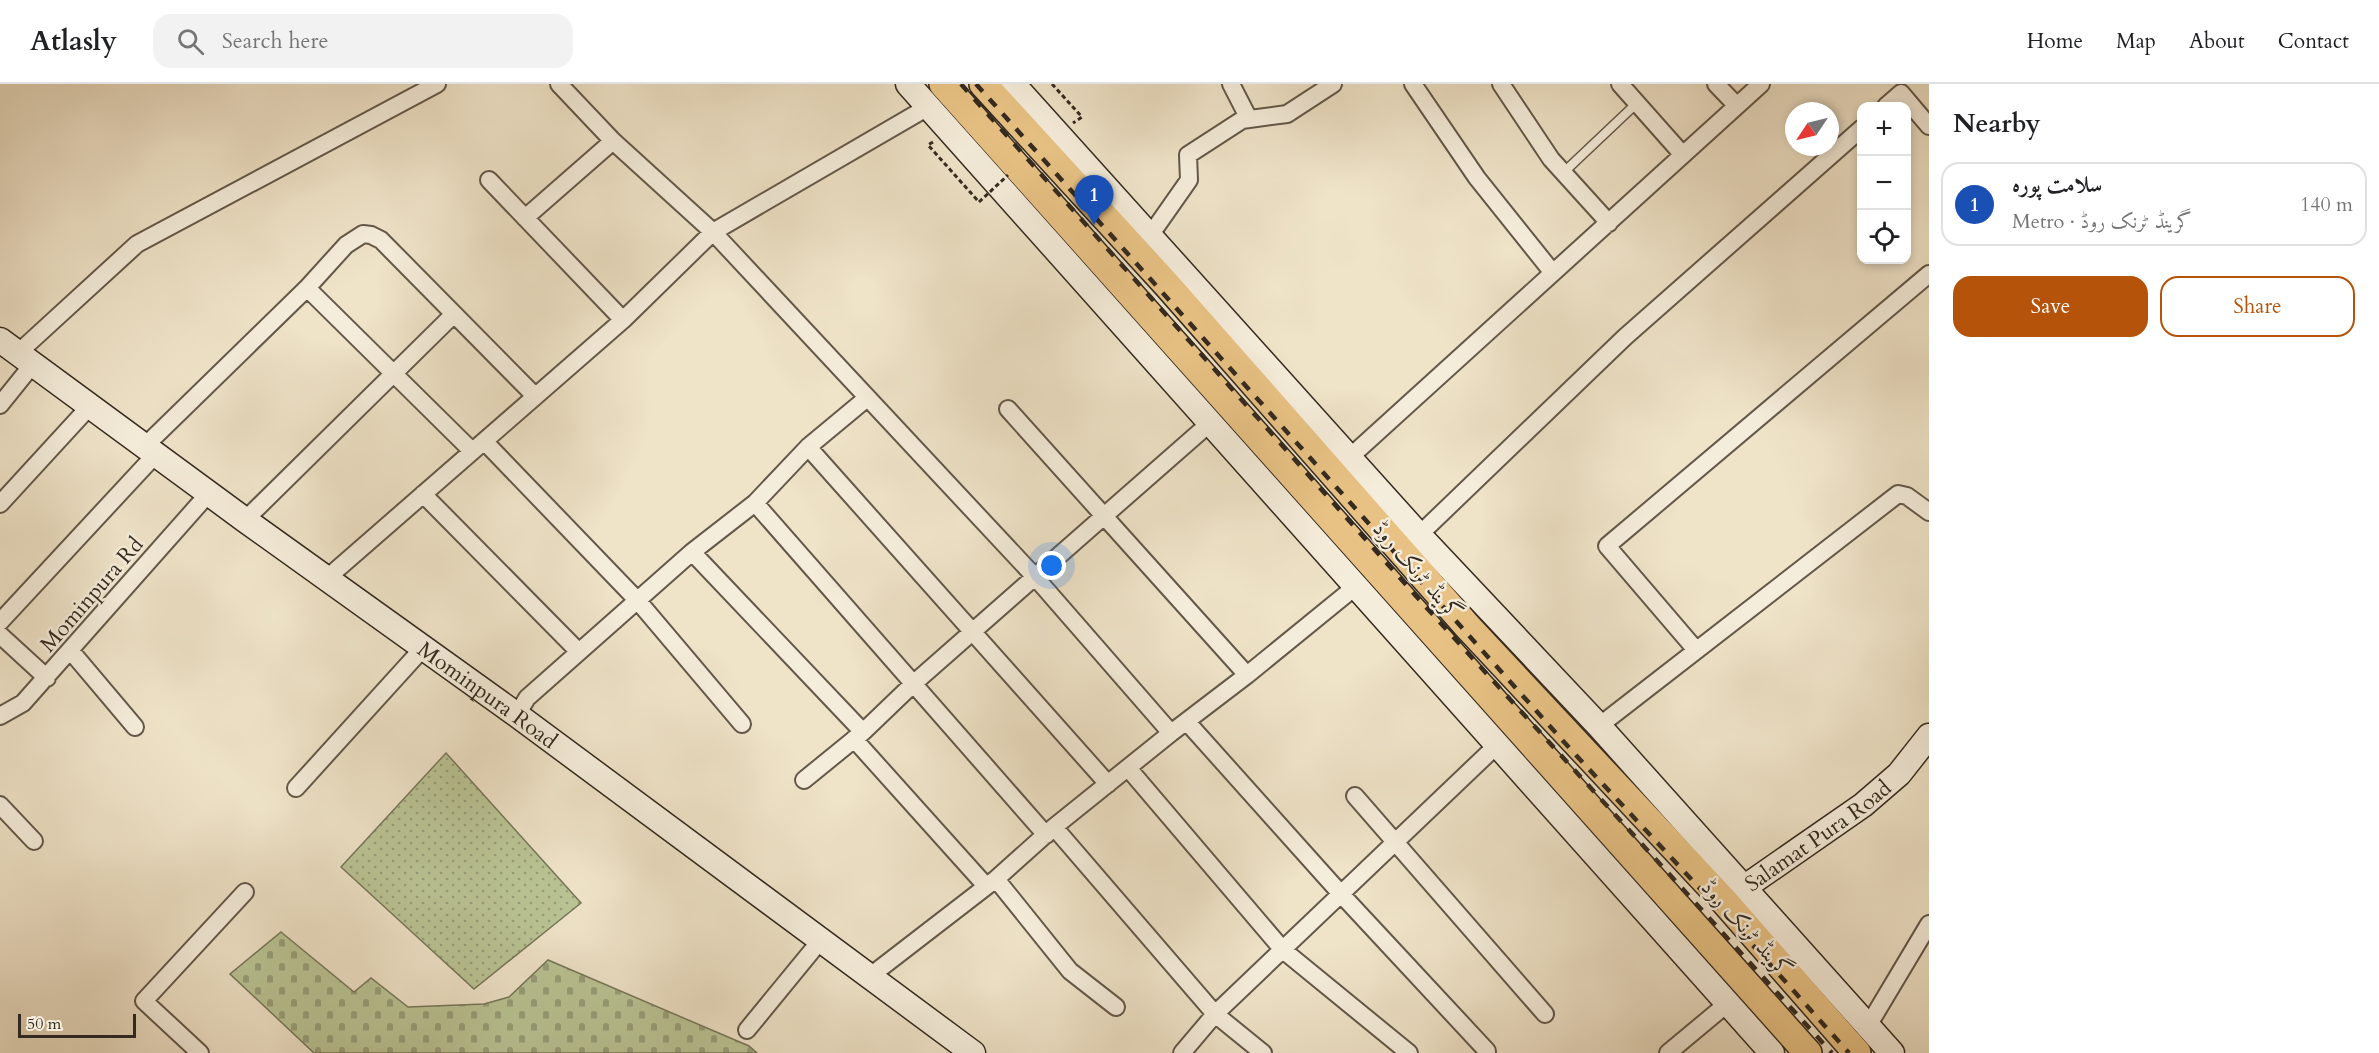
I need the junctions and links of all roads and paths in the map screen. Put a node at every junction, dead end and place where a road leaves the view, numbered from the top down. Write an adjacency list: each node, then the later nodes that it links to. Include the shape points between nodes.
1 (436, 84): 40 (street, via 137,244)
2 (559, 84): 25 (street)
3 (908, 84): 20 (street)
4 (943, 84): 69 (main road, گرینڈ ٹرنک روڈ)
5 (983, 84): 66 (main road, گرینڈ ٹرنک روڈ, via 1168,286)
6 (1052, 84): 21 (path)
7 (1231, 84): 22 (street)
8 (1413, 84): 35 (street, via 1477,178)
9 (1501, 84): 28 (street)
10 (1620, 84): 17 (street)
11 (1716, 84): 19 (street)
12 (1761, 84): 19 (street)
13 (1328, 85): 22 (street, via 1287,114)
14 (1023, 87): 34 (street)
15 (1891, 102): 16 (street, via 1901,93)
16 (1909, 102)
17 (1637, 103): 27 (street); 28 (lane)
18 (1911, 105): 23 (street)
19 (1737, 106): 27 (street)
20 (928, 107): 33 (street); 47 (street)
21 (1082, 117)
22 (1248, 119): 34 (street, via 1188,155 1189,180)
23 (1929, 126)
24 (1857, 132): 59 (street, via 1625,337)
25 (613, 141): 31 (street); 33 (street)
26 (928, 145): 29 (path, bridge, via 979,202)
27 (1683, 155): 32 (street)
28 (1563, 173): 32 (street)
29 (1008, 175)
30 (489, 180): 31 (street)
31 (525, 218): 39 (street)
32 (1609, 223): 35 (street)
33 (713, 232): 39 (street); 43 (street)
34 (1149, 237): 51 (street)
35 (1553, 273): 51 (street)
36 (1929, 274): 72 (street, via 1607,546)
37 (307, 288): 38 (street, via 354,238 371,235 381,240); 41 (street); 50 (street)
38 (453, 315): 41 (street); 42 (street)
39 (623, 320): 42 (street)
40 (17, 352): 44 (street); 45 (street, Mominpura Road)
41 (393, 375): 48 (street); 58 (street)
42 (535, 396): 48 (street)
43 (867, 398): 49 (street); 61 (street)
44 (0, 405)
45 (90, 406): 50 (street, Mominpura Road); 55 (street)
46 (1008, 409): 57 (street)
47 (1210, 423): 57 (street); 63 (street)
48 (478, 446): 53 (street); 64 (street)
49 (808, 447): 54 (street); 67 (street)
50 (150, 450): 52 (street, Mominpura Road); 65 (street)
51 (1349, 458): 59 (street)
52 (209, 493): 58 (street, Mominpura Road); 71 (street, Mominpura Rd)
53 (423, 494): 62 (street); 73 (street)
54 (755, 503): 60 (street); 76 (street)
55 (0, 504)
56 (1929, 512): 72 (street, via 1898,494)
57 (1104, 516): 61 (street); 74 (street)
58 (245, 520): 62 (street, Mominpura Road)
59 (1419, 535): 81 (street)
60 (692, 552): 64 (street); 84 (street)
61 (1036, 578): 67 (street); 83 (street)
62 (326, 579): 70 (street, Mominpura Road)
63 (1355, 587): 74 (street); 86 (street)
64 (638, 601): 73 (street); 80 (street)
65 (0, 621)
66 (1468, 627): 69 (main road); 99 (main road, گرینڈ ٹرنک روڈ)
67 (972, 633): 76 (street); 89 (street)
68 (0, 635): 75 (street)
69 (1445, 646): 118 (main road, گرینڈ ٹرنک روڈ)
70 (424, 647): 77 (street, Mominpura Road); 90 (street)
71 (70, 650): 75 (street, Mominpura Rd); 82 (street)
72 (1696, 650): 81 (street)
73 (579, 652): 77 (street, via 527,699)
74 (1247, 675): 79 (street)
75 (47, 678): 78 (street, Mominpura Rd, via 23,704)
76 (913, 684): 84 (street); 93 (street)
77 (517, 715): 101 (street, Mominpura Road)
78 (0, 716)
79 (1187, 722): 83 (street); 98 (street)
80 (742, 724)
81 (1599, 726): 99 (street)
82 (135, 727)
83 (1172, 732): 87 (street)
84 (859, 736): 88 (street); 96 (street)
85 (1929, 736): 99 (street, Salamat Pura Road, via 1899,774 1863,805)
86 (1497, 745): 95 (street); 104 (street)
87 (1128, 768): 89 (street); 102 (street)
88 (804, 780)
89 (1108, 784): 93 (street)
90 (296, 788)
91 (1355, 796): 95 (street)
92 (0, 805): 94 (street)
93 (1050, 831): 96 (street); 106 (street)
94 (34, 841)
95 (1396, 841): 98 (street); 107 (street)
96 (991, 882): 103 (street); 105 (street, via 1070,971)
97 (245, 892): 110 (street, via 144,1001)
98 (1341, 894): 102 (street); 111 (street)
99 (1734, 895): 108 (street); 119 (main road, گرینڈ ٹرنک روڈ)
100 (1929, 924): 108 (street)
101 (820, 941): 103 (street, Mominpura Road); 109 (street)
102 (1282, 950): 106 (street); 115 (street)
103 (868, 977): 112 (street, Mominpura Road)
104 (1728, 1003): 116 (street); 117 (street)
105 (1116, 1007)
106 (1215, 1014): 113 (street); 114 (street)
107 (1545, 1014)
108 (1868, 1026): 120 (street)
109 (747, 1030)
110 (193, 1051)
111 (1486, 1051)
112 (972, 1053)
113 (1182, 1053)
114 (1263, 1053)
115 (1409, 1053)
116 (1668, 1053)
117 (1772, 1053)
118 (1808, 1053)
119 (1857, 1053)
120 (1892, 1053)

